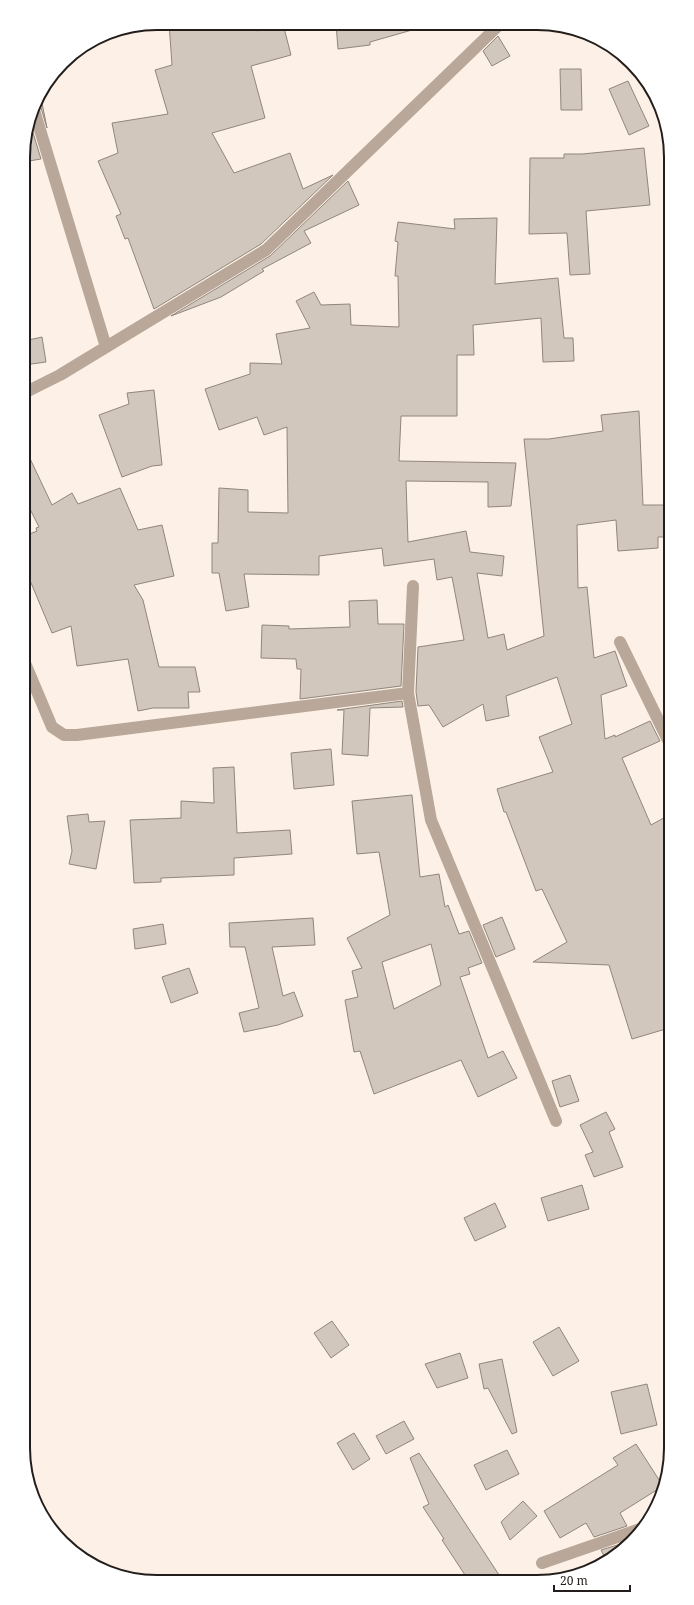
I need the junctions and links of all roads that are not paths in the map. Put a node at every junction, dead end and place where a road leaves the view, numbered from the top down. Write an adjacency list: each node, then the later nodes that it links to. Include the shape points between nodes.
1 (494, 30): 3 (street, via 266,250)
2 (36, 118): 3 (street)
3 (106, 347): 4 (street)
4 (30, 390)
5 (413, 586): 8 (street)
6 (620, 642): 9 (street)
7 (30, 675): 8 (street, via 52,727 64,735)
8 (408, 693): 10 (street, via 431,820)
9 (664, 732)
10 (556, 1121)
11 (634, 1531): 12 (street)
12 (542, 1563)

